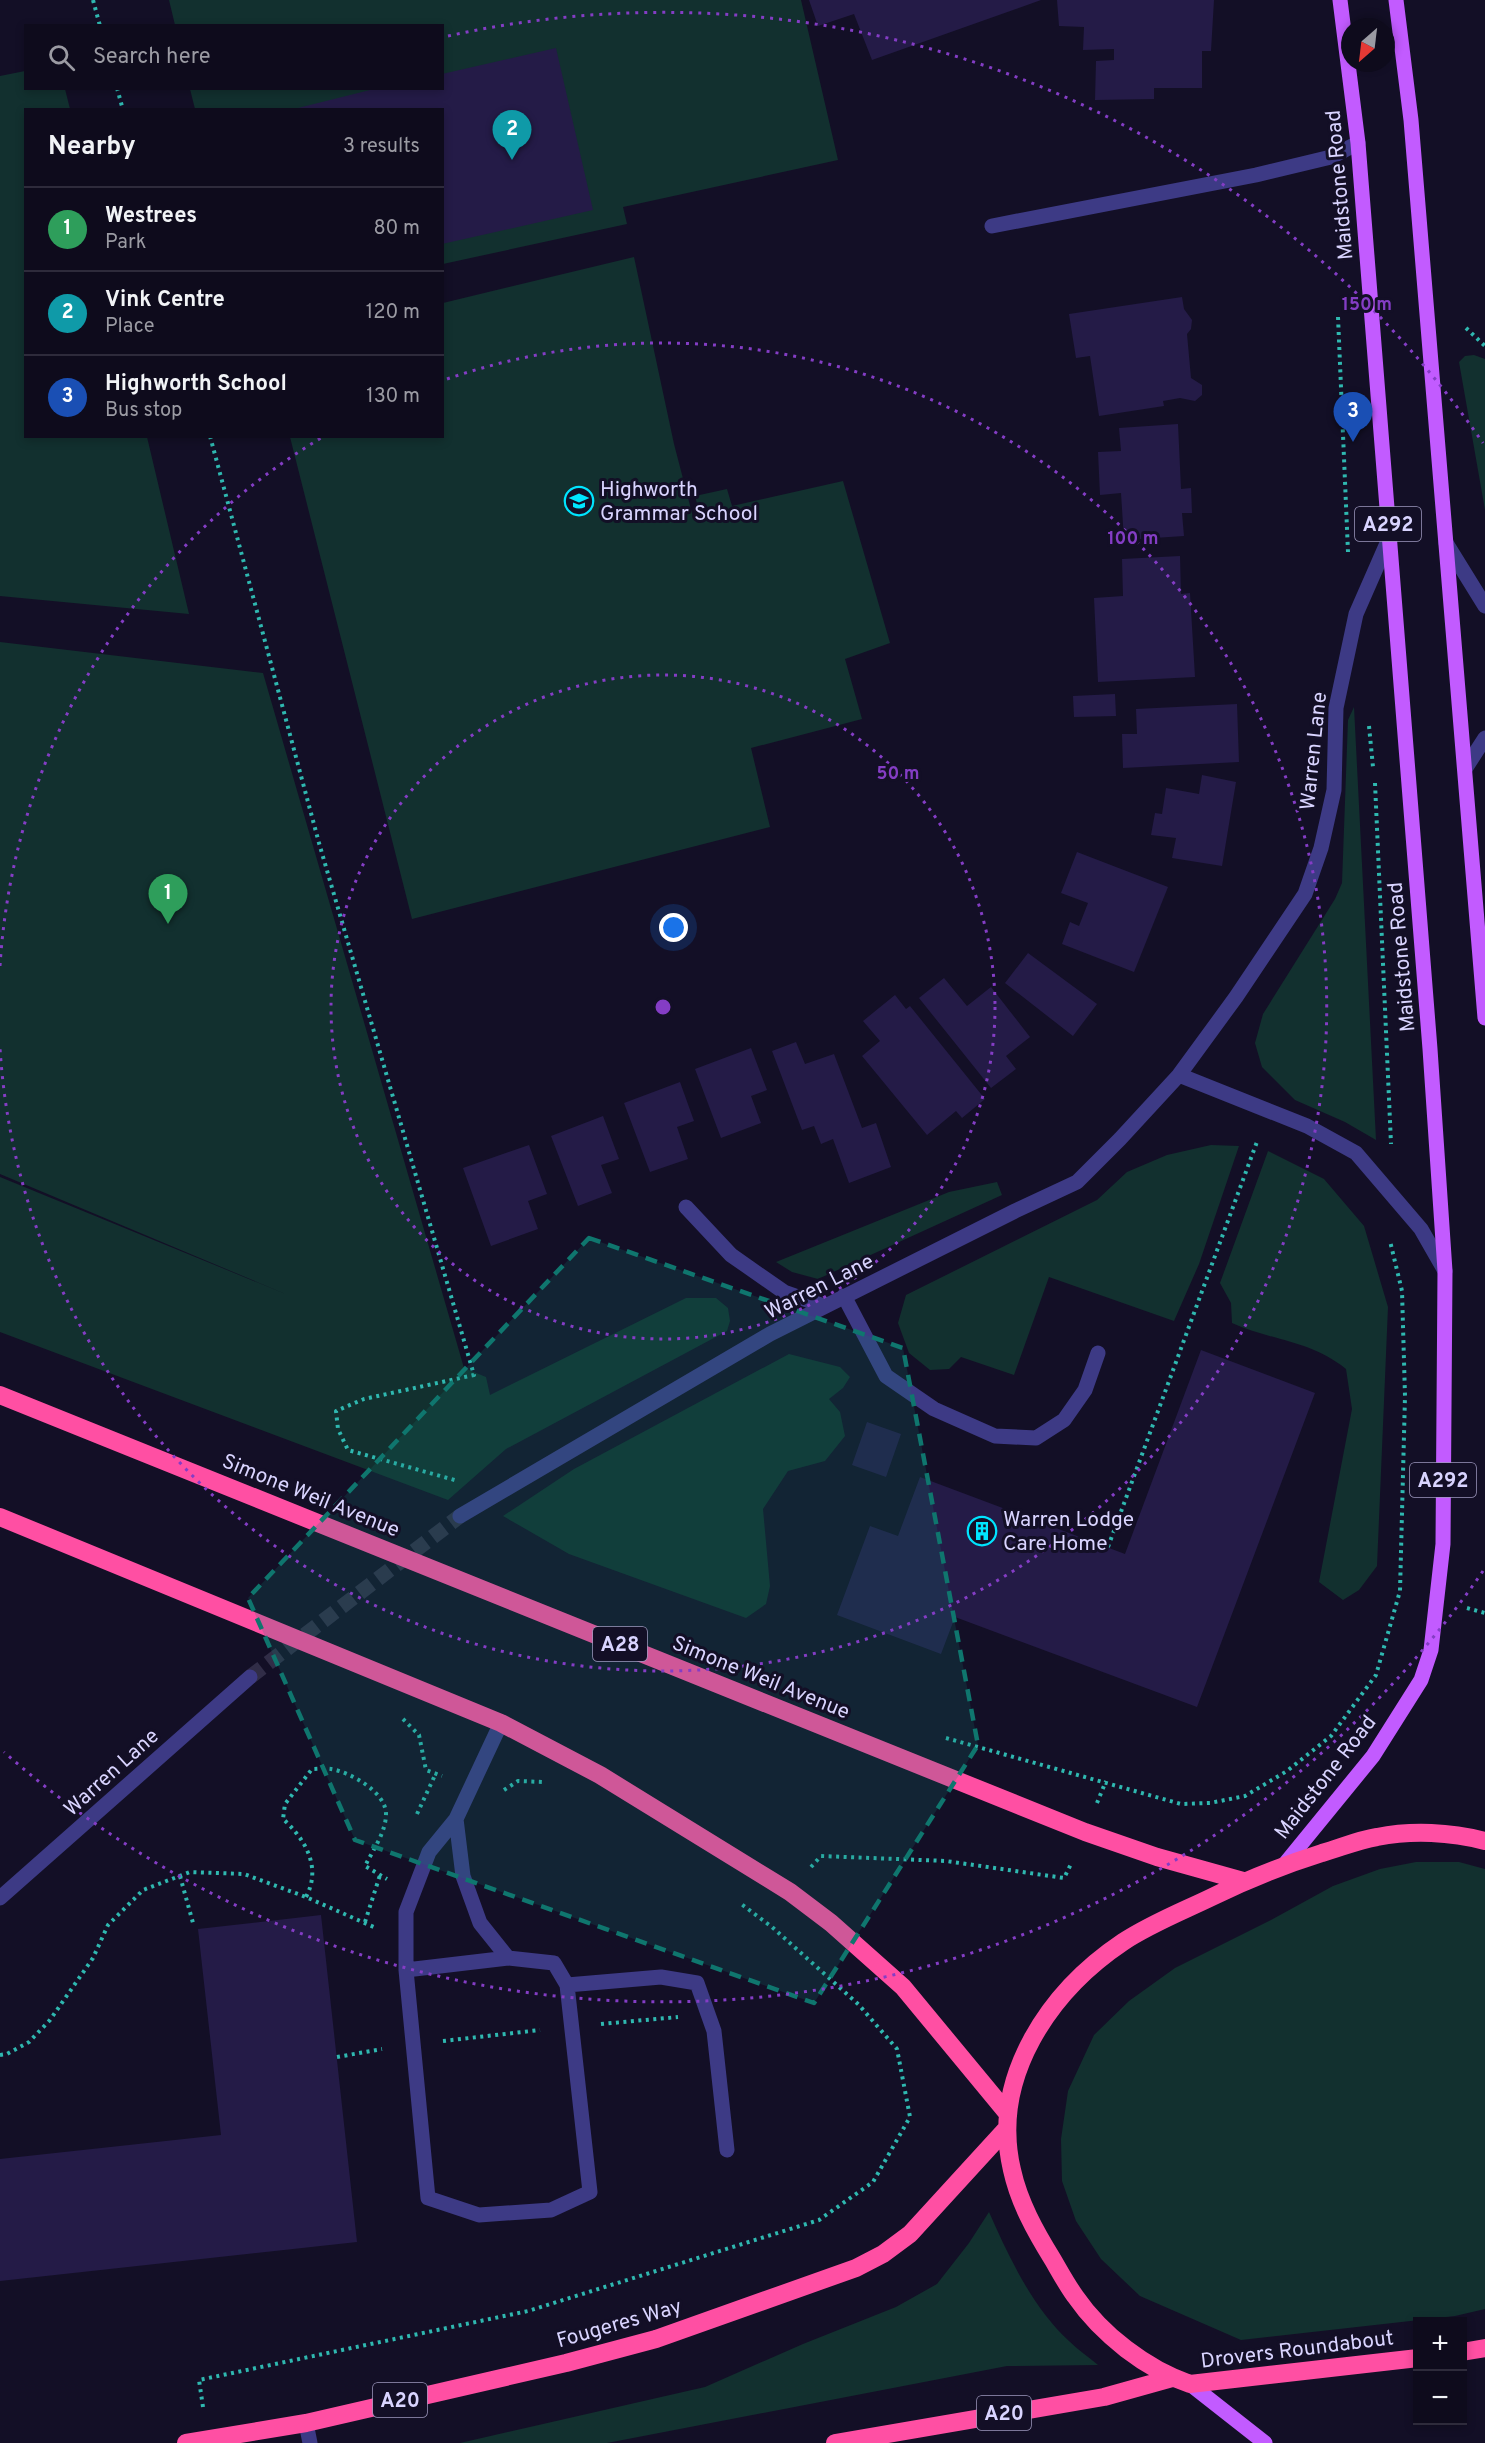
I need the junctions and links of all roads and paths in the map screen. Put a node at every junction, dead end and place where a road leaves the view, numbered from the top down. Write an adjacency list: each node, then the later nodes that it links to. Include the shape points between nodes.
1 (93, 0): 4 (path)
2 (1340, 0): 7 (main road, Maidstone Road / A292)
3 (1396, 0): 14 (main road, A292, via 1411,120)
4 (99, 24)
5 (118, 90): 6 (path)
6 (122, 108)
7 (1358, 143): 8 (street, via 1331,157 1256,175); 13 (main road, Maidstone Road / A292)
8 (992, 226)
9 (1338, 315): 16 (path, via 1349,563)
10 (1466, 328): 11 (path)
11 (1485, 346)
12 (211, 438): 30 (path, via 320,843 474,1375 364,1399 336,1411 338,1430 348,1450 471,1485)
13 (1388, 541): 16 (street, Warren Lane); 25 (main road, Maidstone Road / A292)
14 (1446, 543): 15 (street); 19 (main road, A292)
15 (1485, 606)
16 (1356, 614): 21 (street, Warren Lane, via 1336,708 1334,790 1321,848 1305,894)
17 (1368, 719): 23 (path, via 1375,777 1391,1143)
18 (1485, 738): 19 (street)
19 (1465, 769): 20 (main road, A292)
20 (1485, 1018)
21 (1179, 1075): 23 (street, via 1307,1126 1356,1153); 26 (street, Warren Lane, via 1077,1182)
22 (1258, 1139): 33 (path)
23 (1386, 1187): 25 (street, via 1421,1229); 42 (path, via 1386,1221 1402,1292 1405,1396 1400,1591 1376,1675 1331,1736 1287,1771 1245,1796 1181,1804 1106,1781)
24 (686, 1208): 27 (street, via 731,1255 784,1292)
25 (1445, 1271): 44 (main road, Maidstone Road / A292, via 1443,1544 1431,1650 1421,1680 1373,1756)
26 (844, 1296): 27 (street, Warren Lane); 28 (street, via 886,1376 934,1409 996,1436 1036,1438 1064,1420 1085,1389)
27 (824, 1306): 30 (street, Warren Lane)
28 (1098, 1353)
29 (0, 1395): 42 (highway, Simone Weil Avenue / A28)
30 (509, 1487): 31 (street, Warren Lane)
31 (460, 1516)
32 (0, 1517): 36 (highway)
33 (1108, 1547)
34 (250, 1677): 51 (street, Warren Lane)
35 (398, 1715): 37 (path, via 419,1735 426,1770)
36 (501, 1723): 39 (street); 49 (highway, via 600,1775)
37 (436, 1773): 39 (path); 41 (path)
38 (544, 1783): 39 (path, via 518,1781 496,1796)
39 (474, 1786): 40 (street)
40 (456, 1820): 56 (street, via 429,1852 406,1912); 57 (street, via 463,1876 480,1923)
41 (414, 1822)
42 (1084, 1832): 48 (highway, Simone Weil Avenue / A28); 49 (path, via 1064,1878 946,1861 821,1856)
43 (1485, 1841): 44 (highway, Drovers Roundabout, via 1442,1833 1376,1837)
44 (1284, 1865): 48 (highway, Drovers Roundabout)
45 (392, 1870): 46 (path, via 387,1880)
46 (380, 1875): 50 (path, via 365,1866 381,1835 386,1812 376,1792 351,1775 312,1769 285,1804 283,1819 299,1834 310,1855 313,1872); 53 (path)
47 (180, 1876): 50 (path, via 190,1872 244,1874); 54 (path); 63 (path, via 143,1890 108,1925 93,1958 50,2020 29,2042)
48 (1243, 1881): 65 (highway, Drovers Roundabout, via 1126,1940 1069,1986 1036,2030 1021,2062 1012,2087)
49 (790, 1892): 55 (path); 65 (highway, via 903,1987)
50 (306, 1897): 53 (path)
51 (0, 1898)
52 (738, 1901): 55 (path)
53 (364, 1922): 56 (path)
54 (193, 1923)
55 (772, 1927): 71 (path, via 859,2005 897,2049 910,2117 873,2182 819,2220 528,2311)
56 (406, 1944): 58 (street)
57 (508, 1958): 58 (street); 59 (street, via 554,1963)
58 (406, 1970): 62 (street)
59 (567, 1985): 60 (street, via 661,1977 697,1983); 61 (street)
60 (708, 2014): 61 (path); 66 (street, via 714,2031)
61 (571, 2027): 62 (path); 62 (street, via 590,2192 551,2210 479,2214 428,2198)
62 (414, 2044): 64 (path)
63 (0, 2055)
64 (336, 2057)
65 (1008, 2121): 70 (highway, Drovers Roundabout, via 1011,2169 1029,2221 1076,2297 1115,2341); 73 (highway, Fougeres Way / A20, via 927,2218 883,2254 856,2268 656,2339)
66 (727, 2150)
67 (1485, 2348): 68 (highway)
68 (1467, 2351)
69 (1413, 2359): 72 (highway, Drovers Roundabout)
70 (1172, 2378): 72 (highway, Drovers Roundabout); 76 (highway, A20, via 1104,2397)
71 (199, 2380)
72 (1190, 2384): 77 (main road)
73 (306, 2423): 74 (highway, Fougeres Way / A20); 75 (street)
74 (186, 2443)
75 (310, 2443)
76 (835, 2443)
77 (1265, 2443)

